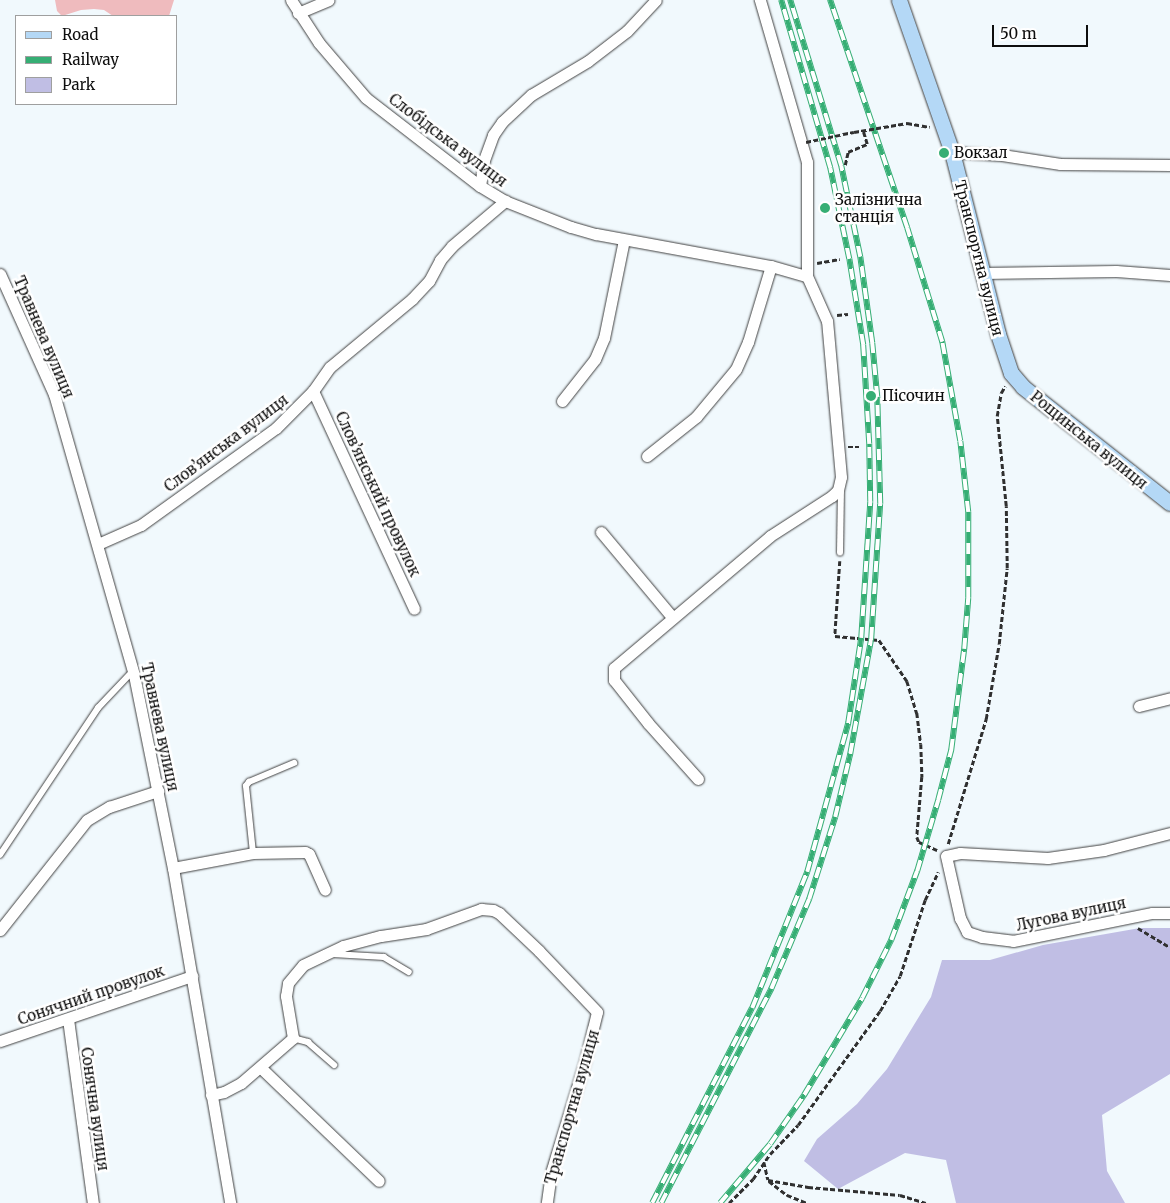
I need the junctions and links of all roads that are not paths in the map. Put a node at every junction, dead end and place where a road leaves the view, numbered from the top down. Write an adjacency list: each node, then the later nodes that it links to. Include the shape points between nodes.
1 (291, 0): 6 (street, Слобідська вулиця)
2 (328, 0): 6 (street)
3 (656, 0): 9 (street, via 627,31 588,61 531,95 502,122 484,160)
4 (760, 0): 13 (street, via 807,162)
5 (899, 0): 7 (street, Транспортна вулиця)
6 (298, 13): 9 (street, Слобідська вулиця, via 366,98)
7 (952, 152): 8 (street, via 1002,155 1060,164); 14 (street, Транспортна вулиця)
8 (1170, 165)
9 (480, 186): 10 (street, Слобідська вулиця)
10 (505, 201): 11 (street, Слобідська вулиця, via 571,227); 18 (street, Слов’янська вулиця, via 452,246 429,281 412,299 330,367)
11 (624, 240): 12 (street, Слобідська вулиця); 19 (street, via 604,338 595,359)
12 (771, 266): 13 (street, Слобідська вулиця); 20 (street, via 736,370 696,417)
13 (807, 271): 21 (street, via 826,321)
14 (983, 273): 16 (street, via 1116,271); 17 (street, Транспортна вулиця)
15 (0, 274): 24 (street, Травнева вулиця, via 54,394)
16 (1170, 275)
17 (1011, 373): 22 (street, Рощинська вулиця, via 1023,387)
18 (314, 391): 24 (street, Слов’янська вулиця, via 276,428 210,477 140,525); 26 (street, Слов’янський провулок)
19 (562, 402)
20 (647, 456)
21 (841, 477): 25 (lane); 27 (street, via 838,490 832,496 770,536)
22 (1170, 503)
23 (601, 532): 27 (street)
24 (98, 544): 28 (street, Травнева вулиця)
25 (840, 553)
26 (414, 609)
27 (672, 616): 32 (street, via 616,664 613,676 648,724)
28 (133, 671): 33 (street, Травнева вулиця); 36 (lane, via 98,708)
29 (1170, 698): 30 (street)
30 (1139, 706)
31 (294, 763): 35 (lane, via 246,786)
32 (698, 779)
33 (158, 791): 37 (street, Травнева вулиця); 40 (street, via 109,807 87,820)
34 (1170, 833): 39 (street, Лугова вулиця, via 1104,850 1048,858 947,851 960,918 967,932 1013,942 1152,912)
35 (253, 853): 37 (street); 38 (street, via 309,854)
36 (0, 855)
37 (173, 868): 43 (street, Травнева вулиця)
38 (325, 890)
39 (1170, 913)
40 (0, 930)
41 (323, 954): 42 (lane, via 384,957); 45 (street, via 304,965 288,983 287,1003); 53 (street, Транспортна вулиця, via 381,936 426,929 475,911 493,910 597,1012 551,1173)
42 (409, 972)
43 (192, 976): 44 (street, Сонячний провулок); 49 (street, Травнева вулиця)
44 (68, 1019): 46 (street, Сонячний провулок); 51 (street, Сонячна вулиця)
45 (294, 1038): 47 (lane, via 308,1042); 48 (street)
46 (0, 1041)
47 (334, 1065)
48 (261, 1068): 49 (street, via 234,1087); 50 (street)
49 (211, 1095): 52 (street, Травнева вулиця)
50 (379, 1181)
51 (93, 1203)
52 (230, 1203)
53 (547, 1203)

